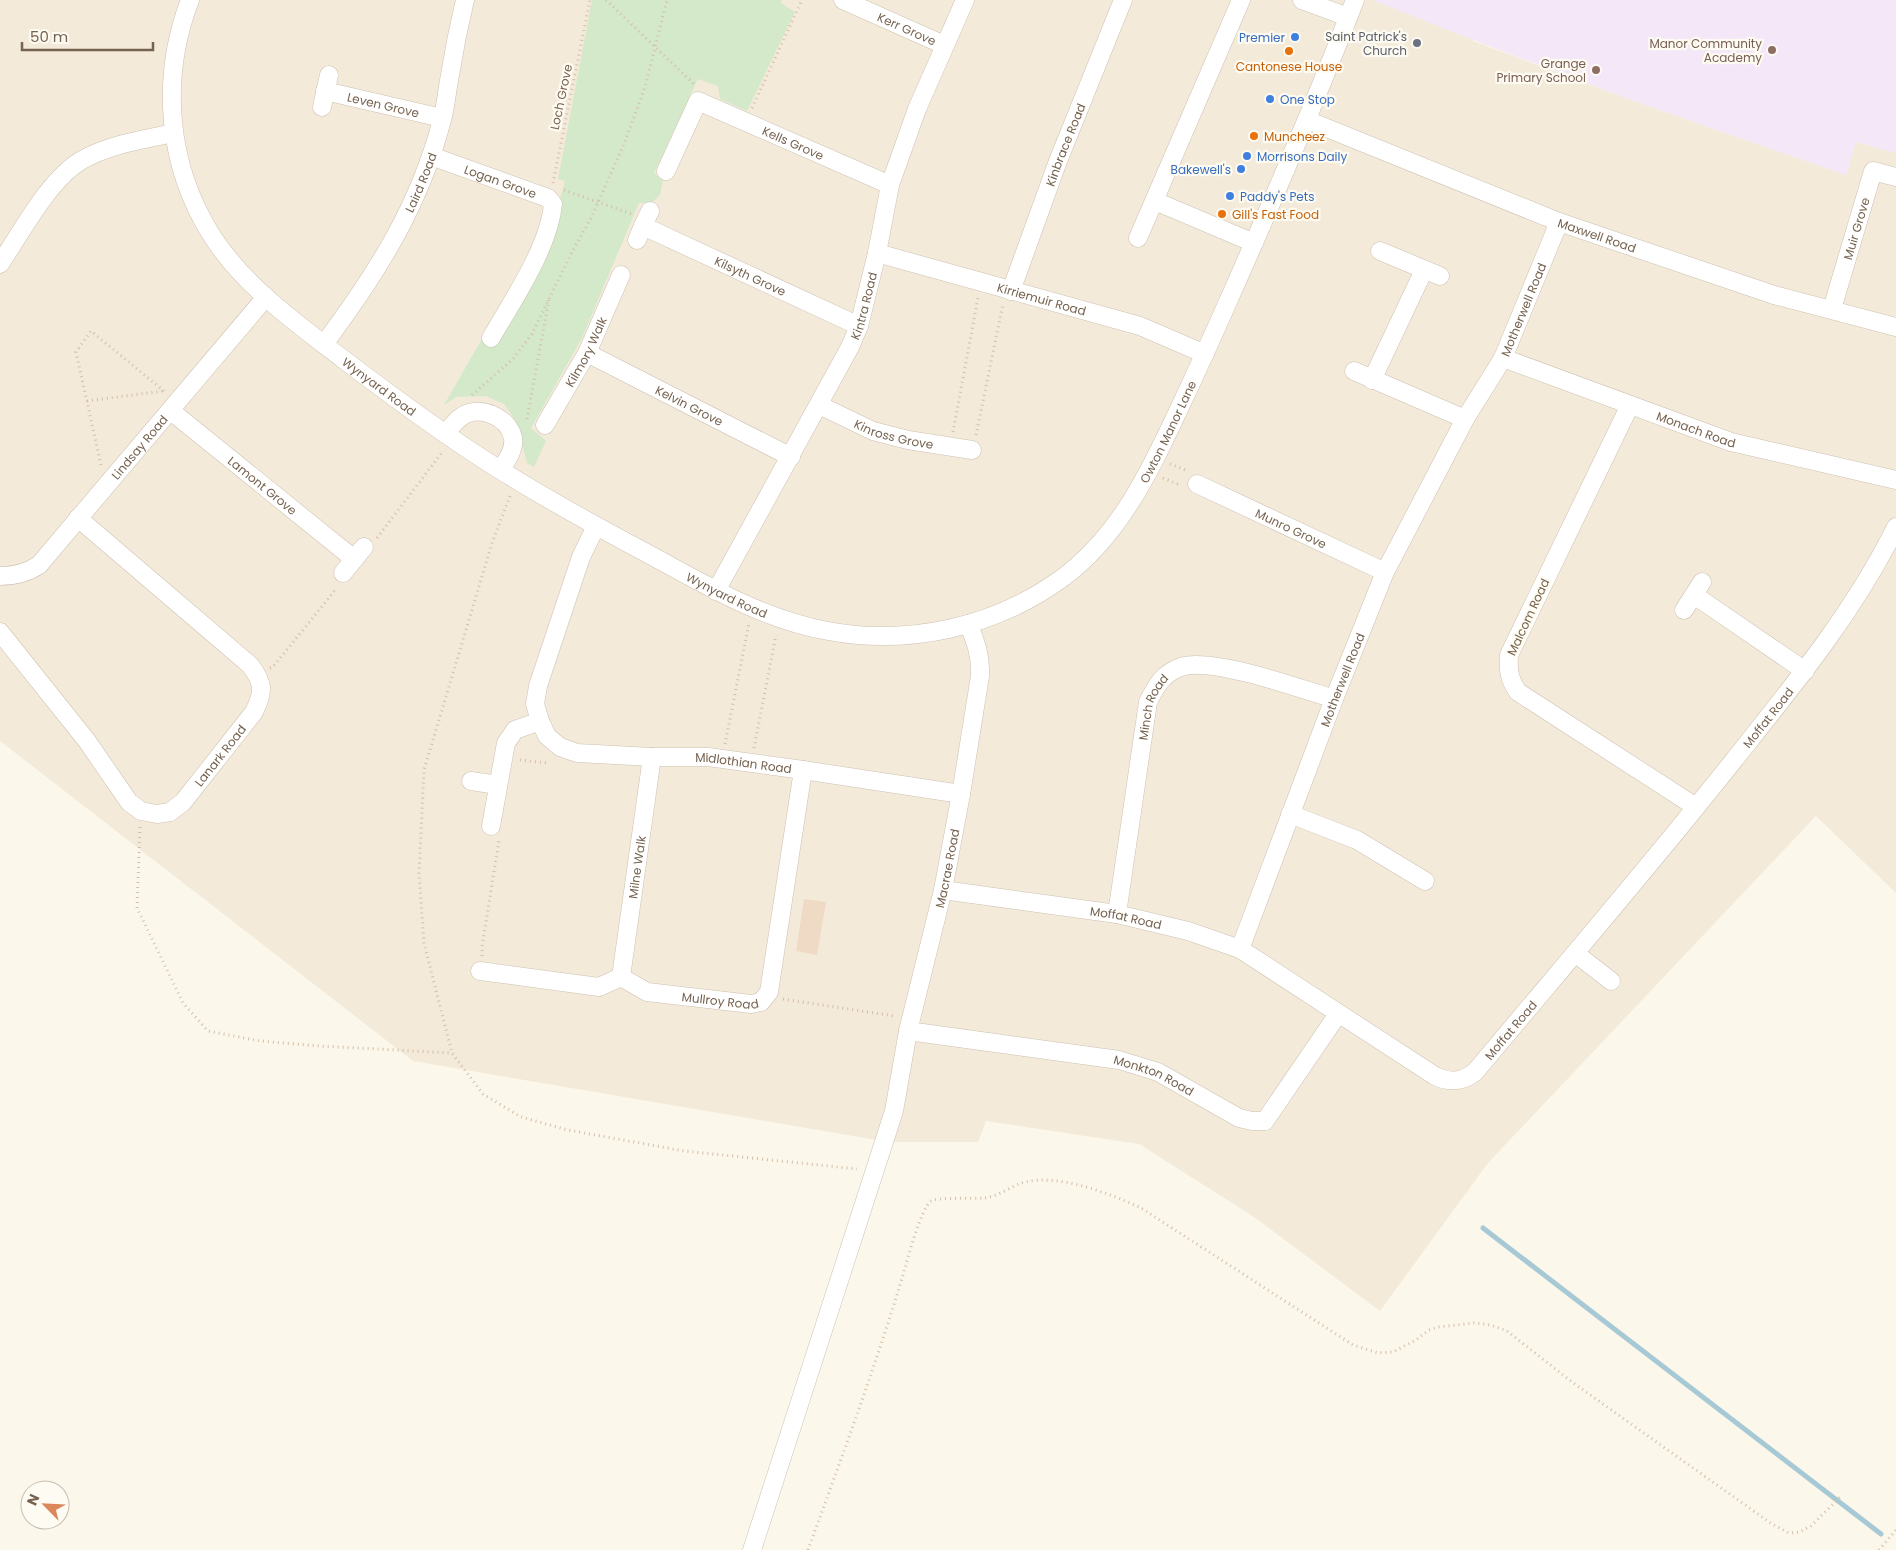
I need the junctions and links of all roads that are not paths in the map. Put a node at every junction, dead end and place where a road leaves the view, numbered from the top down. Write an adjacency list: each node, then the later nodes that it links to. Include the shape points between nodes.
1 (190, 0): 14 (street, Wynyard Road, via 173,64)
2 (465, 0): 12 (street, Laird Road)
3 (843, 0): 10 (street, Kerr Grove)
4 (965, 0): 10 (street, Kintra Road)
5 (1123, 0): 28 (street, Kinbrace Road)
6 (1241, 0): 19 (street)
7 (1302, 0): 9 (street)
8 (1355, 0): 9 (street, Owton Manor Lane)
9 (1348, 17): 13 (street, Owton Manor Lane)
10 (944, 45): 18 (street, Kintra Road)
11 (325, 91): 12 (street, Leven Grove)
12 (442, 118): 15 (street, Laird Road)
13 (1307, 120): 20 (street, Maxwell Road); 23 (street, Owton Manor Lane)
14 (174, 133): 26 (street, via 114,146 81,160 56,183); 29 (street, Wynyard Road, via 188,188 213,237 232,263)
15 (431, 156): 33 (street, Logan Grove, via 550,192 552,218 519,303); 34 (street, Laird Road, via 396,237 360,296)
16 (666, 172): 18 (street, Kells Grove, via 700,97 746,122)
17 (1896, 177): 30 (street, Muir Grove, via 1873,171)
18 (890, 185): 25 (street, Kintra Road)
19 (1155, 200): 22 (street); 23 (street)
20 (1559, 222): 30 (street, Maxwell Road, via 1774,295); 37 (street, Motherwell Road)
21 (644, 224): 31 (street, Kilsyth Grove)
22 (1138, 238)
23 (1254, 243): 36 (street, Owton Manor Lane)
24 (1380, 251): 39 (street, via 1432,273)
25 (877, 253): 28 (street, Kirriemuir Road); 31 (street, Kintra Road)
26 (0, 264)
27 (620, 275): 35 (street, Kilmory Walk)
28 (1009, 290): 36 (street, Kirriemuir Road, via 1140,326)
29 (266, 297): 34 (street, Wynyard Road); 42 (street, Lindsay Road)
30 (1832, 310): 32 (street, Maxwell Road)
31 (859, 326): 40 (street, Kintra Road)
32 (1896, 327)
33 (491, 338)
34 (324, 344): 45 (street, Wynyard Road)
35 (587, 353): 44 (street, Kilmory Walk); 47 (street, Kelvin Grove)
36 (1205, 354): 60 (street, Owton Manor Lane, via 1141,488 1090,553 1064,577 1032,597)
37 (1503, 358): 41 (street, Monach Road); 43 (street, Motherwell Road)
38 (1354, 371): 39 (street)
39 (1372, 380): 43 (street)
40 (819, 406): 46 (street, Kinross Grove, via 873,431); 47 (street, Kintra Road)
41 (1630, 406): 49 (street, Monach Road, via 1731,442); 70 (street, Malcom Road, via 1509,655 1508,671 1518,692)
42 (175, 407): 51 (street, Lindsay Road); 54 (street, Lamont Grove)
43 (1465, 420): 55 (street, Motherwell Road)
44 (546, 425)
45 (449, 437): 48 (street, Wynyard Road); 48 (street, via 461,417 472,412 482,410 496,417 509,426 513,440 510,455)
46 (972, 450)
47 (791, 457): 57 (street, Kintra Road)
48 (500, 470): 52 (street, Wynyard Road)
49 (1896, 480)
50 (1197, 484): 55 (street, Munro Grove)
51 (78, 518): 56 (street, Lindsay Road, via 40,565 28,572); 61 (street, Lanark Road, via 250,665 262,685 254,712 182,802 170,812 141,811 129,802 88,741)
52 (596, 526): 57 (street, Wynyard Road); 64 (street, Midlothian Road, via 581,557 538,686 535,704)
53 (1896, 527): 62 (street, Moffat Road, via 1856,596)
54 (350, 566)
55 (1386, 572): 63 (street, Motherwell Road)
56 (0, 576)
57 (716, 591): 59 (street, Wynyard Road)
58 (1684, 610): 62 (street, via 1698,589)
59 (788, 622): 60 (street, Owton Manor Lane, via 869,636 927,634)
60 (968, 624): 69 (street, Macrae Road, via 979,656 980,676)
61 (0, 632)
62 (1805, 671): 70 (street, Moffat Road)
63 (1334, 699): 71 (street, Motherwell Road); 75 (street, Minch Road, via 1210,665 1182,666 1167,674 1157,684 1148,702)
64 (540, 721): 65 (street, Midlothian Road, via 547,736 560,747 577,753); 68 (street, via 515,730 510,736)
65 (652, 757): 66 (street, Midlothian Road, via 722,759); 79 (street, Milne Walk)
66 (803, 770): 69 (street, Midlothian Road); 79 (street, Mullroy Road, via 769,992 761,1002 751,1004 647,992)
67 (470, 781): 68 (street)
68 (498, 785): 72 (street)
69 (961, 794): 74 (street, Macrae Road)
70 (1696, 807): 77 (street, Moffat Road)
71 (1290, 814): 73 (street, via 1357,840); 76 (street, Motherwell Road)
72 (495, 830)
73 (1425, 882)
74 (943, 890): 75 (street, Moffat Road); 82 (street, Macrae Road)
75 (1116, 914): 76 (street, Moffat Road, via 1188,931)
76 (1240, 950): 81 (street, Moffat Road)
77 (1575, 953): 80 (street); 81 (street, Moffat Road, via 1467,1078 1445,1081)
78 (482, 971): 79 (street, via 599,987)
79 (621, 977)
80 (1611, 982)
81 (1338, 1014): 82 (street, Monkton Road, via 1265,1121 1239,1118 1158,1072 1119,1060)
82 (909, 1025): 83 (street, Macrae Road, via 894,1111)
83 (752, 1550)

